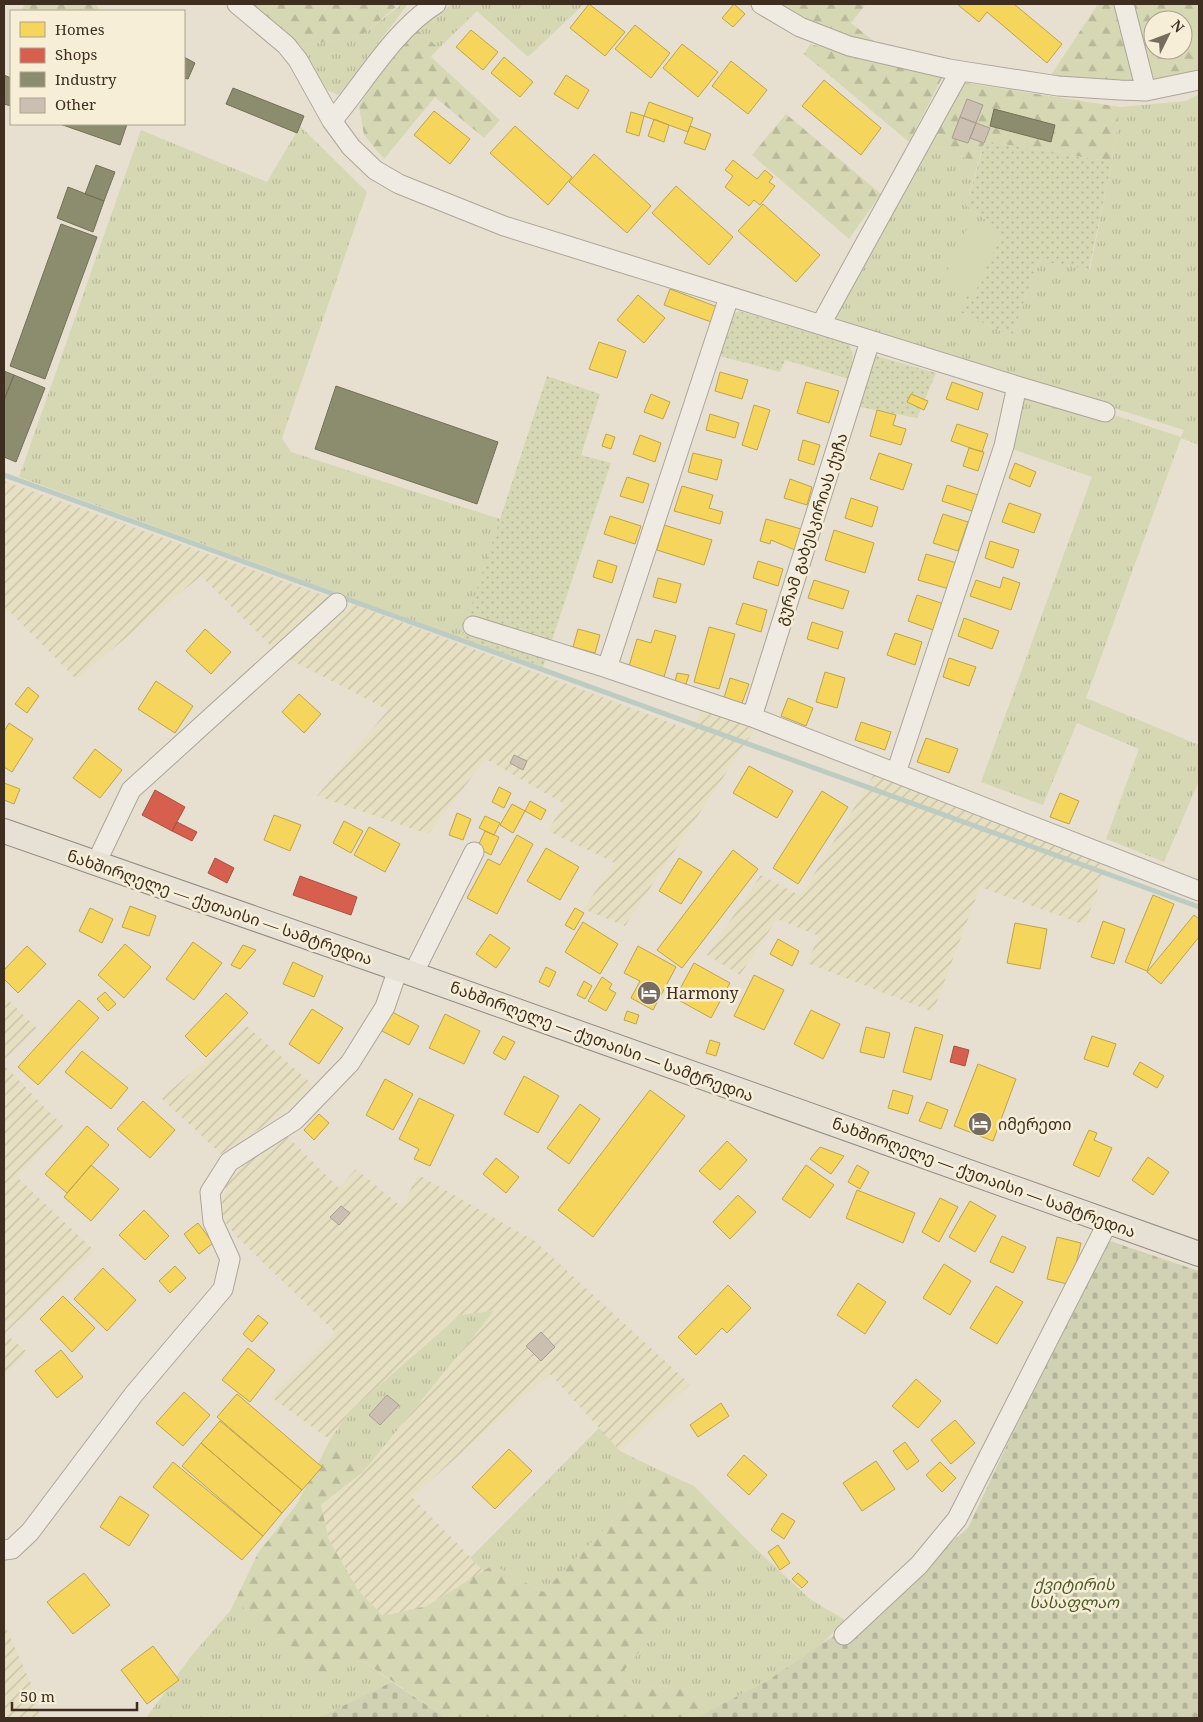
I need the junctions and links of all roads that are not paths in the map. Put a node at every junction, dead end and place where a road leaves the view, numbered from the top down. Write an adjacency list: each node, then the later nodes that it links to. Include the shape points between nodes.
1 (237, 4): 8 (street, via 286,44)
2 (436, 4): 8 (street, via 418,15 398,36)
3 (761, 4): 5 (street, via 800,28 849,46)
4 (1124, 4): 7 (street)
5 (960, 71): 7 (street, via 1058,86); 10 (street)
6 (1199, 80): 7 (street)
7 (1146, 91)
8 (332, 121): 9 (street, via 351,147 375,170 424,195 504,226)
9 (729, 297): 10 (street); 16 (street)
10 (821, 324): 11 (street)
11 (870, 341): 12 (street); 17 (street, გურამ გაბესკირიას ქუჩა)
12 (1017, 386): 13 (street); 18 (street, via 1004,446)
13 (1105, 412)
14 (337, 603): 21 (street, via 131,790)
15 (472, 626): 16 (street)
16 (608, 668): 17 (street)
17 (752, 717): 18 (street)
18 (896, 772): 22 (street)
19 (4, 831): 21 (main road, ნახშირღელე — ქუთაისი — სამტრედია)
20 (474, 852): 23 (street)
21 (96, 864): 23 (main road, ნახშირღელე — ქუთაისი — სამტრედია)
22 (1199, 890)
23 (405, 971): 24 (main road, ნახშირღელე — ქუთაისი — სამტრედია); 26 (street, via 350,1063 295,1120 229,1162 210,1192 213,1222 230,1259 223,1289 134,1394 30,1532 12,1550)
24 (1108, 1222): 25 (main road, ნახშირღელე — ქუთაისი — სამტრედია); 27 (street, via 957,1519 919,1565)
25 (1199, 1254)
26 (4, 1550)
27 (844, 1635)

